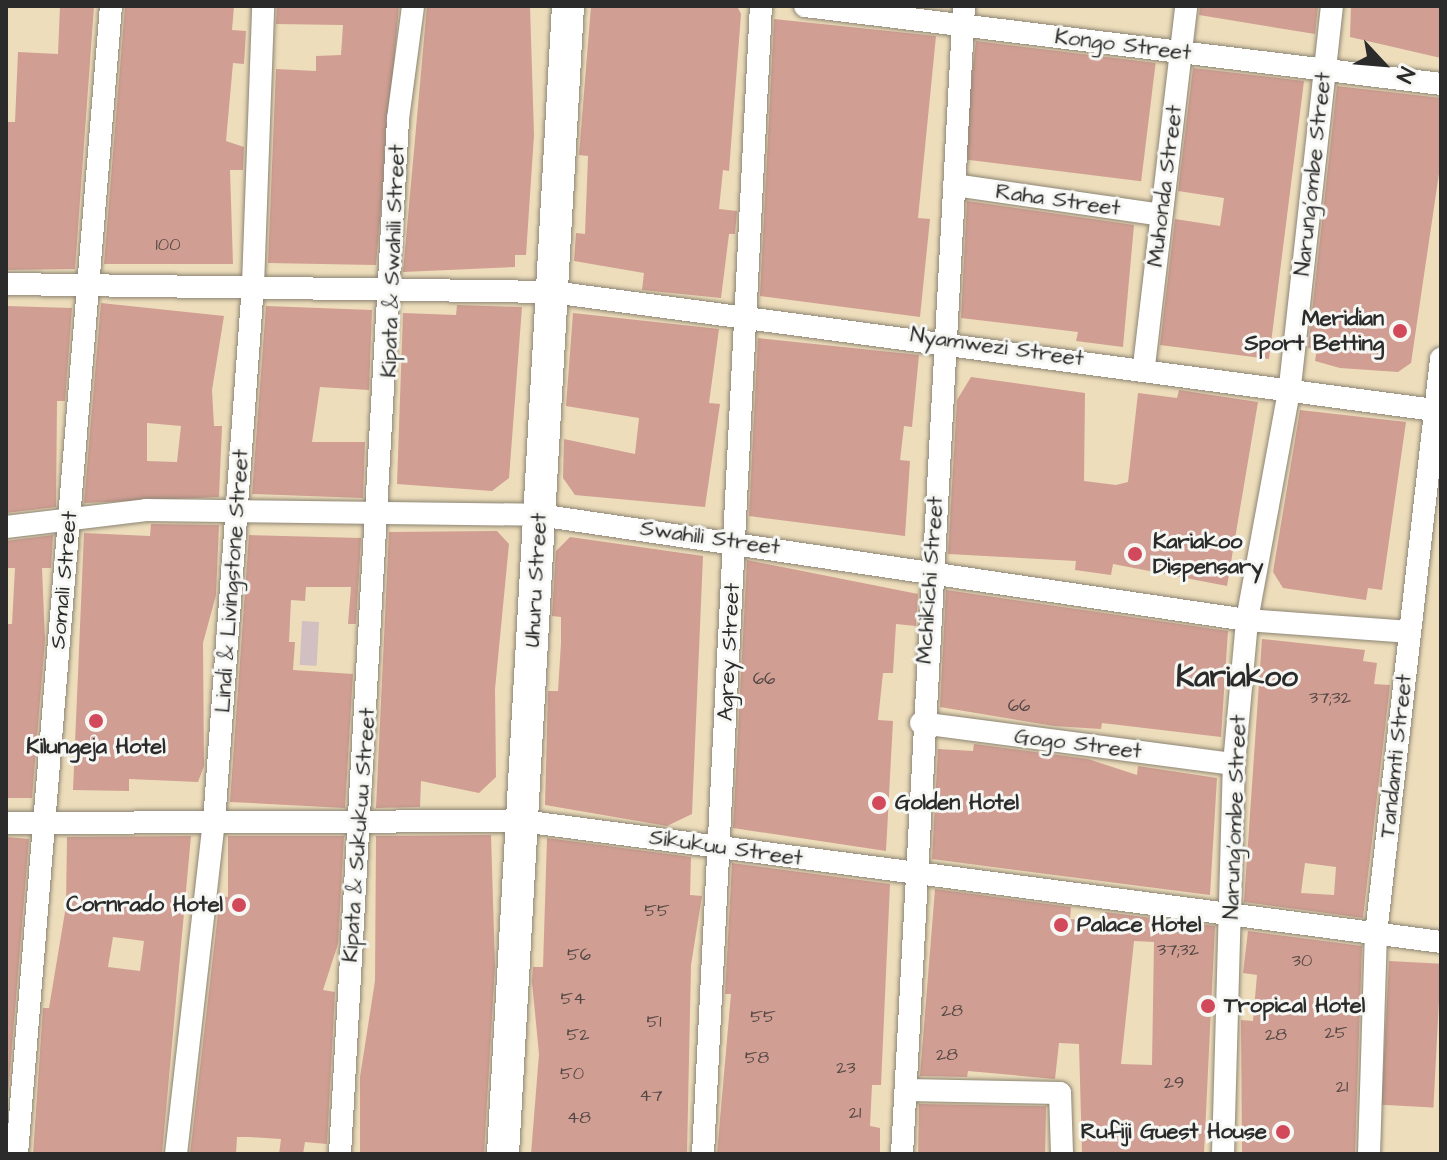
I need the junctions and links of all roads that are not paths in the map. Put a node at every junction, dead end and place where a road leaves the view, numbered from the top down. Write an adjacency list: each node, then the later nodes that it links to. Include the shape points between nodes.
1 (111, 6): 16 (street, Somali Street)
2 (263, 6): 17 (street, Lindi & Livingstone Street)
3 (413, 6): 18 (street, Kipata & Swahili Street, via 398,119)
4 (568, 6): 19 (main road, Uhuru Street)
5 (761, 6): 20 (street, Agrey Street)
6 (805, 6): 9 (street, Kongo Street)
7 (1186, 6): 10 (street, Muhonda Street)
8 (1332, 6): 11 (street, Narung'ombe Street)
9 (964, 16): 10 (street, Kongo Street); 13 (street, Mchikichi Street)
10 (1180, 52): 11 (street, Kongo Street); 14 (street, Muhonda Street)
11 (1324, 70): 12 (street, Kongo Street); 24 (street, Narung'ombe Street)
12 (1441, 84)
13 (954, 185): 14 (street, Raha Street); 21 (street, Mchikichi Street)
14 (1161, 215): 23 (street, Muhonda Street)
15 (6, 284): 16 (street, Nyamwezi Street)
16 (88, 284): 17 (street, Nyamwezi Street); 29 (street, Somali Street)
17 (253, 285): 18 (street, Nyamwezi Street); 28 (street, Lindi & Livingstone Street)
18 (394, 286): 19 (street, Nyamwezi Street); 27 (street, Kipata & Swahili Street)
19 (552, 292): 20 (street, Nyamwezi Street); 26 (main road, Uhuru Street)
20 (746, 313): 21 (street, Nyamwezi Street); 31 (street, Agrey Street)
21 (946, 340): 23 (street, Nyamwezi Street); 32 (street, Mchikichi Street)
22 (1441, 359): 25 (street, Tandamti Street)
23 (1144, 366): 24 (street, Nyamwezi Street)
24 (1290, 386): 25 (street, Nyamwezi Street); 33 (street, Narung'ombe Street)
25 (1438, 410): 34 (street, Tandamti Street)
26 (539, 515): 27 (street, Swahili Street); 31 (street, Swahili Street); 38 (main road, Uhuru Street)
27 (380, 516): 28 (street, Swahili Street); 37 (street, Kipata & Sukukuu Street)
28 (236, 517): 29 (street, Swahili Street, via 146,510); 39 (street, Lindi & Livingstone Street)
29 (69, 524): 30 (street, Swahili Street); 41 (street, Somali Street)
30 (6, 527)
31 (734, 541): 32 (street, Swahili Street); 42 (street, Agrey Street)
32 (930, 568): 33 (street, Swahili Street); 35 (street, Mchikichi Street)
33 (1247, 620): 34 (street, Swahili Street); 36 (street, Narung'ombe Street)
34 (1410, 632): 45 (street, Tandamti Street)
35 (921, 723): 36 (street, Gogo Street); 43 (street, Mchikichi Street)
36 (1234, 764): 44 (street, Narung'ombe Street)
37 (360, 818): 38 (street, Sikukuu Street); 39 (street, Sikukuu Street); 50 (street, Kipata & Sukukuu Street)
38 (522, 821): 42 (street, Sikukuu Street); 51 (main road, Uhuru Street)
39 (214, 822): 41 (street, Sikukuu Street); 49 (street, Lindi & Livingstone Street)
40 (6, 823): 41 (street, Sikukuu Street)
41 (44, 823): 48 (street, Somali Street)
42 (719, 847): 43 (street, Sikukuu Street); 52 (street, Agrey Street)
43 (917, 874): 44 (street, Sikukuu Street); 47 (street, Mchikichi Street)
44 (1231, 915): 45 (street, Sikukuu Street); 55 (street, Narung'ombe Street)
45 (1376, 934): 46 (street, Sikukuu Street); 56 (street, Tandamti Street)
46 (1441, 942)
47 (906, 1090): 53 (street, Mchikichi Street); 54 (street, via 1060,1093)
48 (17, 1154)
49 (176, 1154)
50 (340, 1154)
51 (503, 1154)
52 (703, 1154)
53 (902, 1154)
54 (1062, 1154)
55 (1223, 1154)
56 (1369, 1154)

